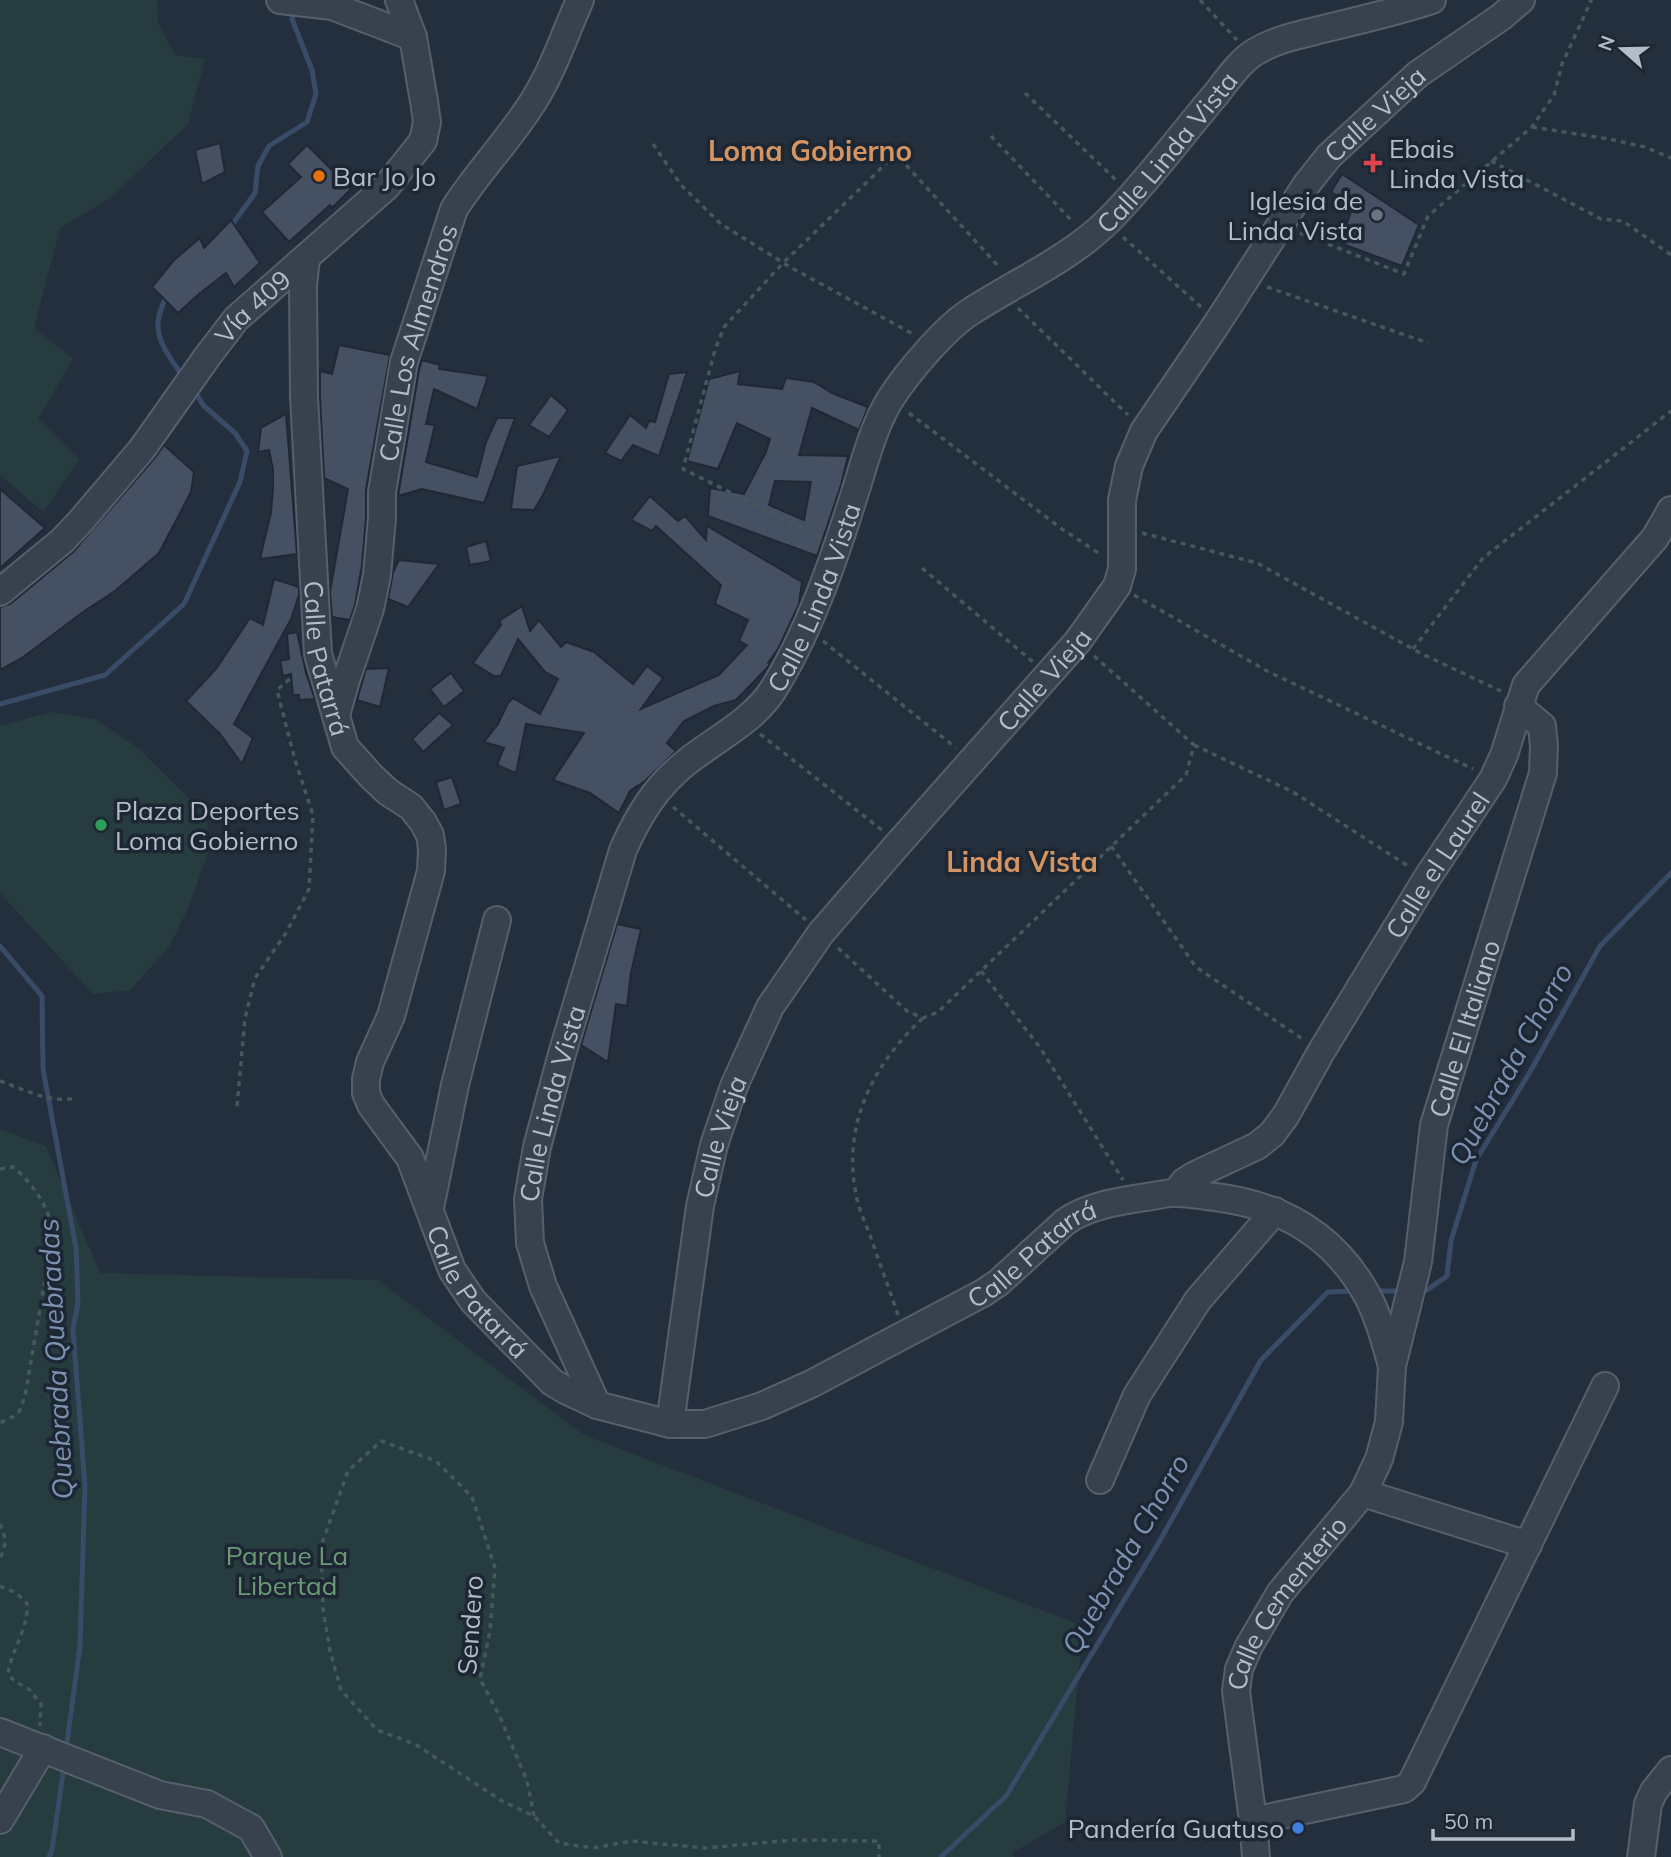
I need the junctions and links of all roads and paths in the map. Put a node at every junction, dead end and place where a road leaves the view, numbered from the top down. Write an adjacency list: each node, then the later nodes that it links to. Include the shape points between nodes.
1 (280, 0): 8 (street, via 332,6)
2 (399, 0): 8 (street, Vía 409)
3 (580, 0): 42 (street, Calle Los Almendros, via 528,110 454,209 404,362 382,492 377,575)
4 (1200, 0): 9 (path)
5 (1432, 0): 9 (street, Calle Linda Vista, via 1277,40)
6 (1521, 0): 17 (street, Calle Vieja, via 1418,74 1329,156)
7 (1589, 0): 11 (path, via 1554,95)
8 (413, 37): 20 (street, Vía 409, via 427,122 423,141 387,186)
9 (1251, 54): 16 (street, Calle Linda Vista)
10 (1026, 93): 16 (path)
11 (1532, 127): 14 (path, via 1645,147); 15 (path)
12 (991, 136): 18 (path)
13 (653, 144): 21 (path, via 681,185 721,224)
14 (1671, 158)
15 (1491, 161): 17 (path, via 1429,216 1405,274); 19 (path, via 1601,219 1623,221)
16 (1132, 195): 18 (street, Calle Linda Vista)
17 (1280, 225): 22 (street, Calle Vieja)
18 (1098, 229): 23 (street, Calle Linda Vista); 24 (path)
19 (1671, 256)
20 (306, 259): 35 (street, Vía 409, via 236,319 142,449 71,531); 39 (street, Calle Patarrá, via 304,397)
21 (783, 263): 23 (path, via 896,154); 26 (path); 32 (path, via 724,327 683,469)
22 (1245, 280): 24 (street, Calle Vieja); 25 (path)
23 (1010, 289): 26 (street, Calle Linda Vista, via 967,314); 29 (path)
24 (1218, 322): 29 (street, Calle Vieja)
25 (1428, 343)
26 (934, 345): 27 (street, Calle Linda Vista)
27 (890, 399): 32 (street, Calle Linda Vista); 34 (path)
28 (1671, 411): 38 (path, via 1483,558)
29 (1144, 431): 31 (street, Calle Vieja, via 1129,466 1122,500)
30 (1671, 510): 41 (street, Calle el Laurel, via 1655,538 1526,685)
31 (1123, 528): 34 (street, Calle Vieja); 38 (path, via 1258,563)
32 (837, 546): 36 (street, Calle Linda Vista)
33 (922, 568): 40 (path)
34 (1120, 577): 37 (street, Calle Vieja); 46 (path, via 1267,671)
35 (0, 592)
36 (806, 627): 43 (street, Calle Linda Vista, via 768,698); 45 (path)
37 (1078, 640): 40 (street, Calle Vieja); 44 (path)
38 (1413, 649): 41 (path)
39 (318, 654): 42 (street, Calle Patarrá); 58 (path, via 277,690 313,815 309,889 255,978 245,1018)
40 (1048, 675): 45 (street, Calle Vieja)
41 (1519, 703): 46 (street, Calle el Laurel); 65 (street, Calle El Italiano, via 1542,726 1543,773 1434,1125 1418,1266)
42 (336, 715): 62 (street, Calle Patarrá, via 345,747 388,792 411,807 430,835 431,872 391,1016 366,1079 371,1104 410,1158)
43 (743, 722): 47 (street, Calle Linda Vista, via 687,762); 48 (path)
44 (1194, 745): 49 (path, via 1186,775); 50 (path, via 1293,792)
45 (971, 760): 48 (street, Calle Vieja)
46 (1493, 779): 50 (street, Calle el Laurel)
47 (656, 792): 52 (path); 67 (street, Calle Linda Vista, via 636,820 623,850 562,1054 528,1199 530,1243 543,1286)
48 (899, 843): 52 (street, Calle Vieja)
49 (1111, 846): 53 (path); 55 (path, via 1196,967)
50 (1427, 878): 55 (street, Calle el Laurel)
51 (497, 920): 62 (street, via 455,1085)
52 (821, 933): 54 (path, via 907,1011); 69 (street, Calle Vieja, via 770,1007 734,1086 714,1145 700,1206)
53 (981, 971): 54 (path, via 938,1012); 61 (path, via 1041,1049)
54 (923, 1018): 64 (path, via 877,1072 860,1107 852,1155 856,1195)
55 (1321, 1052): 60 (street, Calle el Laurel, via 1272,1134 1257,1146 1195,1175)
56 (0, 1081): 57 (path, via 64,1101)
57 (75, 1098)
58 (237, 1106)
59 (0, 1169): 68 (path, via 13,1167 21,1173 51,1222 26,1391 17,1415)
60 (1175, 1193): 61 (street, Calle Patarrá); 63 (street, Calle Patarrá)
61 (1135, 1199): 64 (street, Calle Patarrá, via 1075,1215 998,1283)
62 (430, 1210): 67 (street, Calle Patarrá, via 452,1270 473,1301 552,1382)
63 (1275, 1211): 65 (street, Calle Patarrá, via 1327,1243 1349,1268 1367,1294); 70 (street, via 1198,1300 1137,1395)
64 (905, 1334): 69 (street, Calle Patarrá, via 762,1406 705,1424)
65 (1392, 1366): 71 (street, Calle Cementerio, via 1389,1422)
66 (1605, 1385): 73 (street)
67 (597, 1405): 69 (street, Calle Patarrá)
68 (0, 1423)
69 (670, 1424)
70 (1100, 1480)
71 (1363, 1493): 73 (street); 81 (street, Calle Cementerio, via 1280,1593 1239,1669 1236,1691)
72 (0, 1524): 74 (path, via 6,1540)
73 (1528, 1545): 81 (street, via 1412,1782 1404,1789)
74 (0, 1561)
75 (0, 1586): 77 (path, via 27,1603 8,1673 41,1704)
76 (0, 1732): 77 (street)
77 (39, 1746): 80 (street); 82 (street, via 160,1795 207,1804 251,1828)
78 (1671, 1770): 85 (street, via 1648,1804)
79 (534, 1816): 79 (path, Sendero, via 527,1781 480,1679 490,1632 495,1568 472,1497 436,1461 381,1441 348,1471 321,1546 323,1609 341,1690 377,1730 415,1744 502,1801); 83 (path, Sendero, via 559,1843 593,1849 632,1841 705,1847 794,1840 879,1841)
80 (0, 1820)
81 (1253, 1821): 84 (street, Calle Cementerio)
82 (268, 1857)
83 (879, 1857)
84 (1256, 1857)
85 (1641, 1857)

